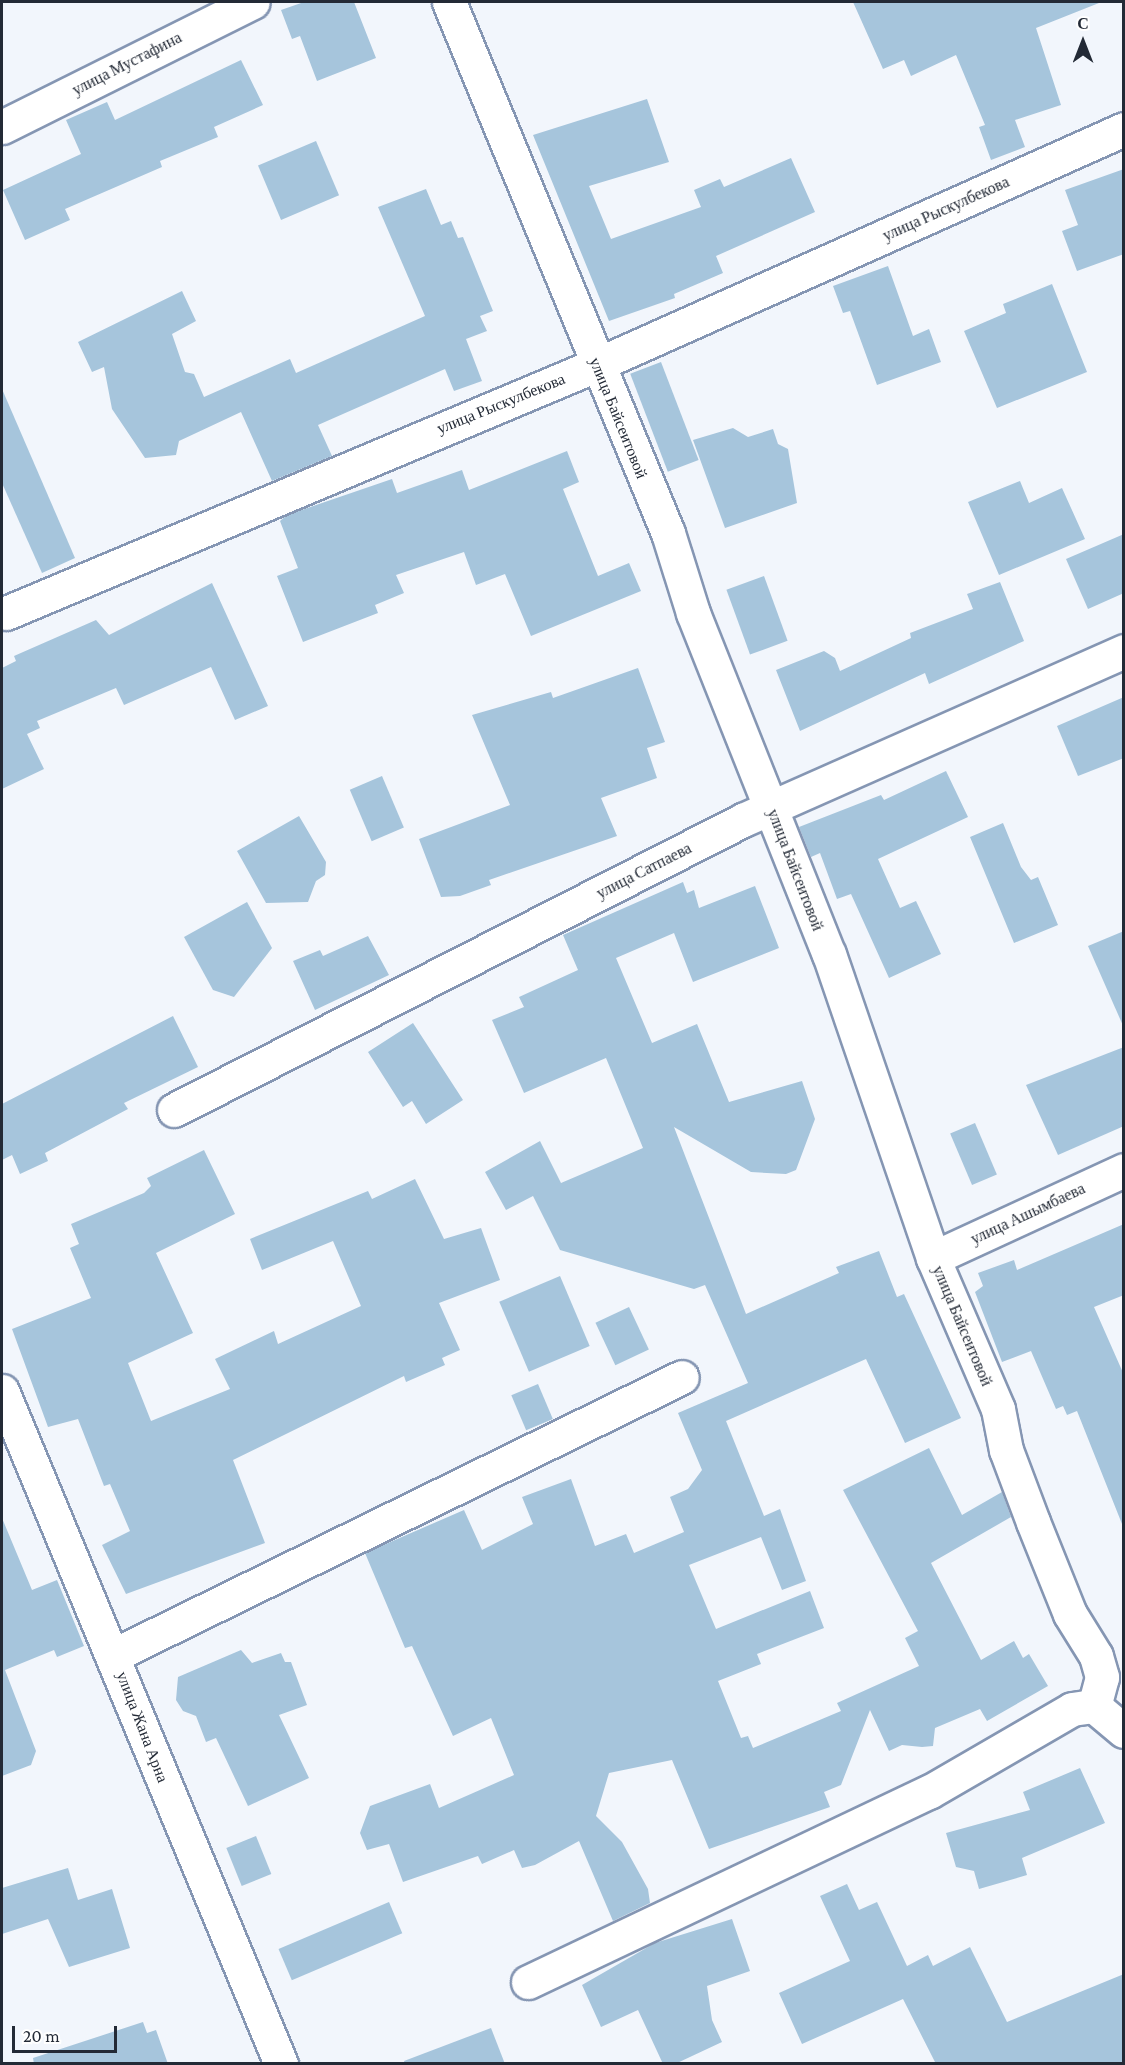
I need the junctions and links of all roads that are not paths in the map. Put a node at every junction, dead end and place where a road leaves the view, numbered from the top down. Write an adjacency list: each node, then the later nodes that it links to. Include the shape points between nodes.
1 (253, 2): 3 (street, улица Мустафина)
2 (449, 2): 5 (street, улица Байсеитовой)
3 (2, 127)
4 (1124, 129): 5 (street, улица Рыскулбекова)
5 (596, 365): 6 (street, улица Рыскулбекова); 8 (street, улица Байсеитовой, via 668,533 693,613)
6 (6, 613)
7 (1124, 651): 8 (street, улица Сатпаева)
8 (771, 807): 9 (street, улица Сатпаева); 11 (street, улица Байсеитовой, via 888,1118)
9 (174, 1110)
10 (1124, 1170): 11 (street, улица Ашымбаева)
11 (933, 1258): 15 (street, улица Байсеитовой, via 998,1409 1033,1522 1071,1614 1096,1656 1102,1677)
12 (682, 1377): 14 (street)
13 (2, 1391): 14 (street, улица Жана Арна)
14 (114, 1655): 18 (street, улица Жана Арна)
15 (1094, 1706): 16 (street); 17 (street, via 1072,1709 929,1792)
16 (1124, 1731)
17 (528, 1982)
18 (281, 2064)

